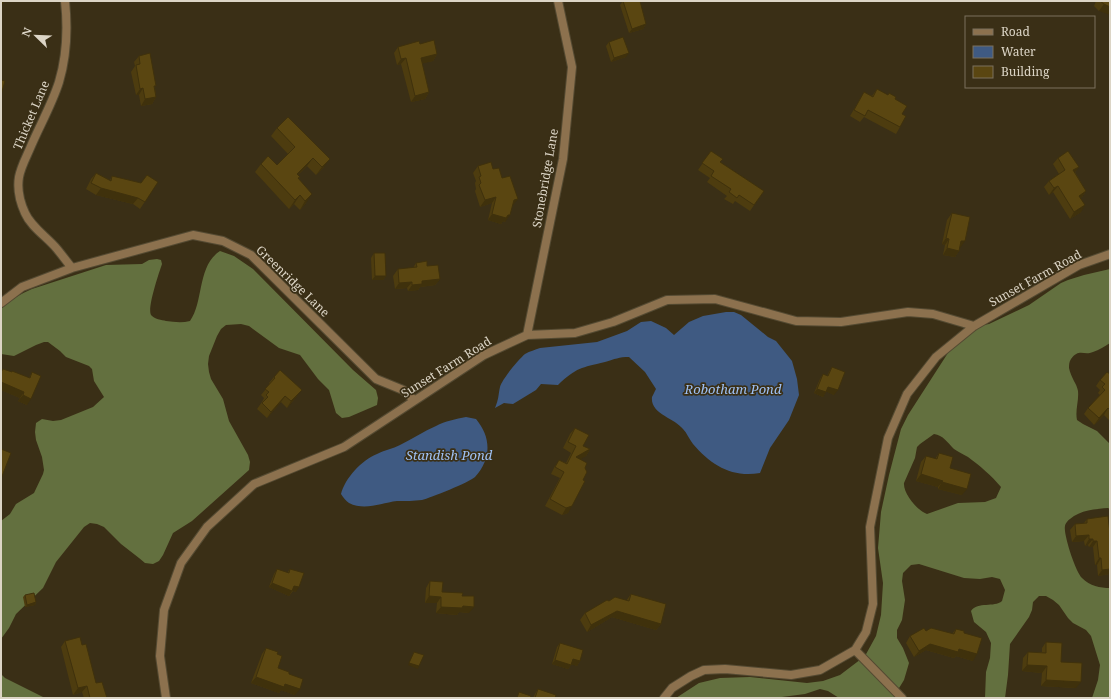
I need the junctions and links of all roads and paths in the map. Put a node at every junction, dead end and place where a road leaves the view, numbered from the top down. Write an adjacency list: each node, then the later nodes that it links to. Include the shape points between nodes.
1 (65, 1): 4 (street, Thicket Lane, via 67,48 63,68 24,161 19,178 19,191 25,214)
2 (558, 1): 7 (street, Stonebridge Lane, via 572,67 562,159)
3 (1110, 254): 6 (street, Sunset Farm Road, via 1079,265)
4 (72, 268): 5 (street, Greenridge Lane, via 22,287); 8 (street, Greenridge Lane, via 193,235 223,240 251,255 376,379 402,390)
5 (1, 303)
6 (974, 326): 7 (street, Sunset Farm Road, via 933,314 908,312 841,322 796,321 715,299 667,300 613,322 575,333); 9 (street, Sunset Farm Road, via 936,357 907,394 888,438 870,527 873,604 866,632)
7 (527, 335): 8 (street, Sunset Farm Road, via 484,355)
8 (414, 400): 10 (street, Sunset Farm Road, via 344,447 254,484 207,527 182,564 164,610 160,656)
9 (855, 650): 11 (street, Sunset Farm Road, via 820,670 791,674 704,670 672,688); 12 (street)
10 (166, 698)
11 (664, 698)
12 (902, 698)

